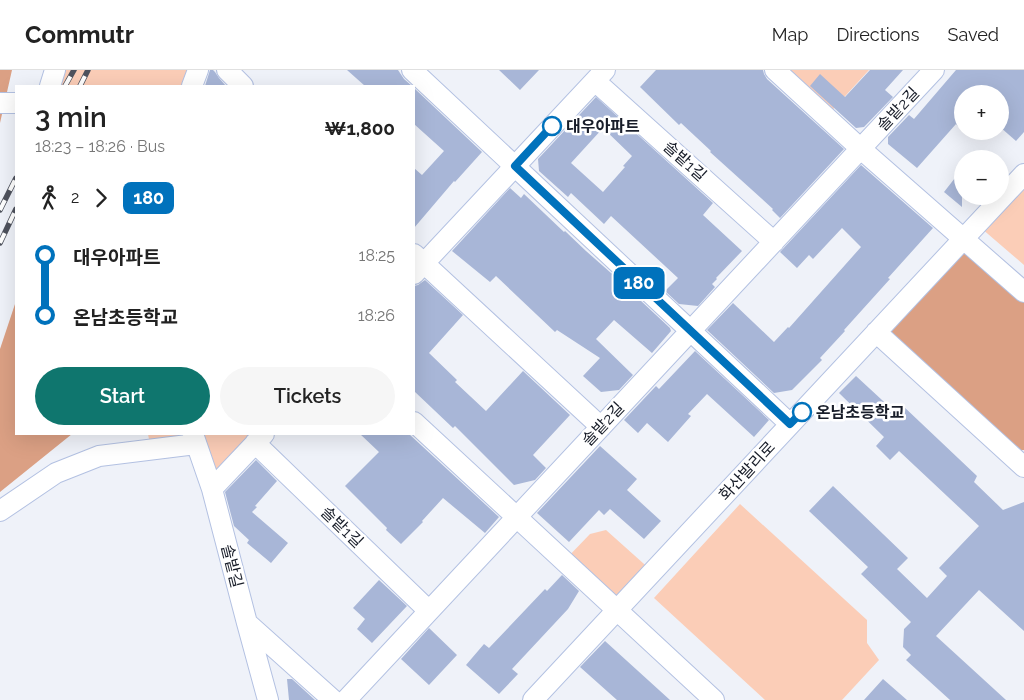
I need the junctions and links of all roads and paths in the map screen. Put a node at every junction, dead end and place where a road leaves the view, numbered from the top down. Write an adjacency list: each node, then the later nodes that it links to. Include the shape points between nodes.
1 (55, 70): 8 (street)
2 (198, 70): 9 (street)
3 (227, 70): 10 (street)
4 (412, 70): 14 (street)
5 (775, 70): 13 (street)
6 (934, 70): 13 (street, 솔밭2길)
7 (600, 75): 14 (street, 솔밭1길); 17 (street, 솔밭1길)
8 (50, 85)
9 (192, 85)
10 (242, 85)
11 (0, 103): 12 (street)
12 (15, 103)
13 (861, 149): 16 (street); 17 (street, 솔밭2길)
14 (515, 166): 18 (street, 솔밭1길); 20 (street)
15 (1024, 174): 16 (street, 화산발리로)
16 (964, 239): 19 (street); 21 (street, 화산발리로)
17 (774, 242): 20 (street, 솔밭2길)
18 (417, 264): 24 (street, 솔밭1길)
19 (1024, 292)
20 (691, 331): 23 (street); 24 (street, 솔밭2길)
21 (876, 332): 23 (street, 화산발리로); 27 (street)
22 (415, 423): 30 (street)
23 (790, 424): 31 (street, 화산발리로)
24 (601, 427): 30 (street, 솔밭2길)
25 (260, 438): 28 (street, 솔밭1길); 32 (street, 솔밭1길)
26 (194, 439): 28 (street, 솔밭길); 29 (street, via 99,456 56,473)
27 (1024, 467)
28 (212, 489): 33 (street, 솔밭길)
29 (0, 511)
30 (517, 517): 31 (street); 32 (street, 솔밭2길)
31 (617, 610): 37 (street, 화산발리로); 38 (street)
32 (429, 611): 36 (street, 솔밭2길)
33 (246, 623): 34 (street, 솔밭길); 35 (street)
34 (268, 700)
35 (333, 700)
36 (346, 700)
37 (534, 700)
38 (714, 700)

